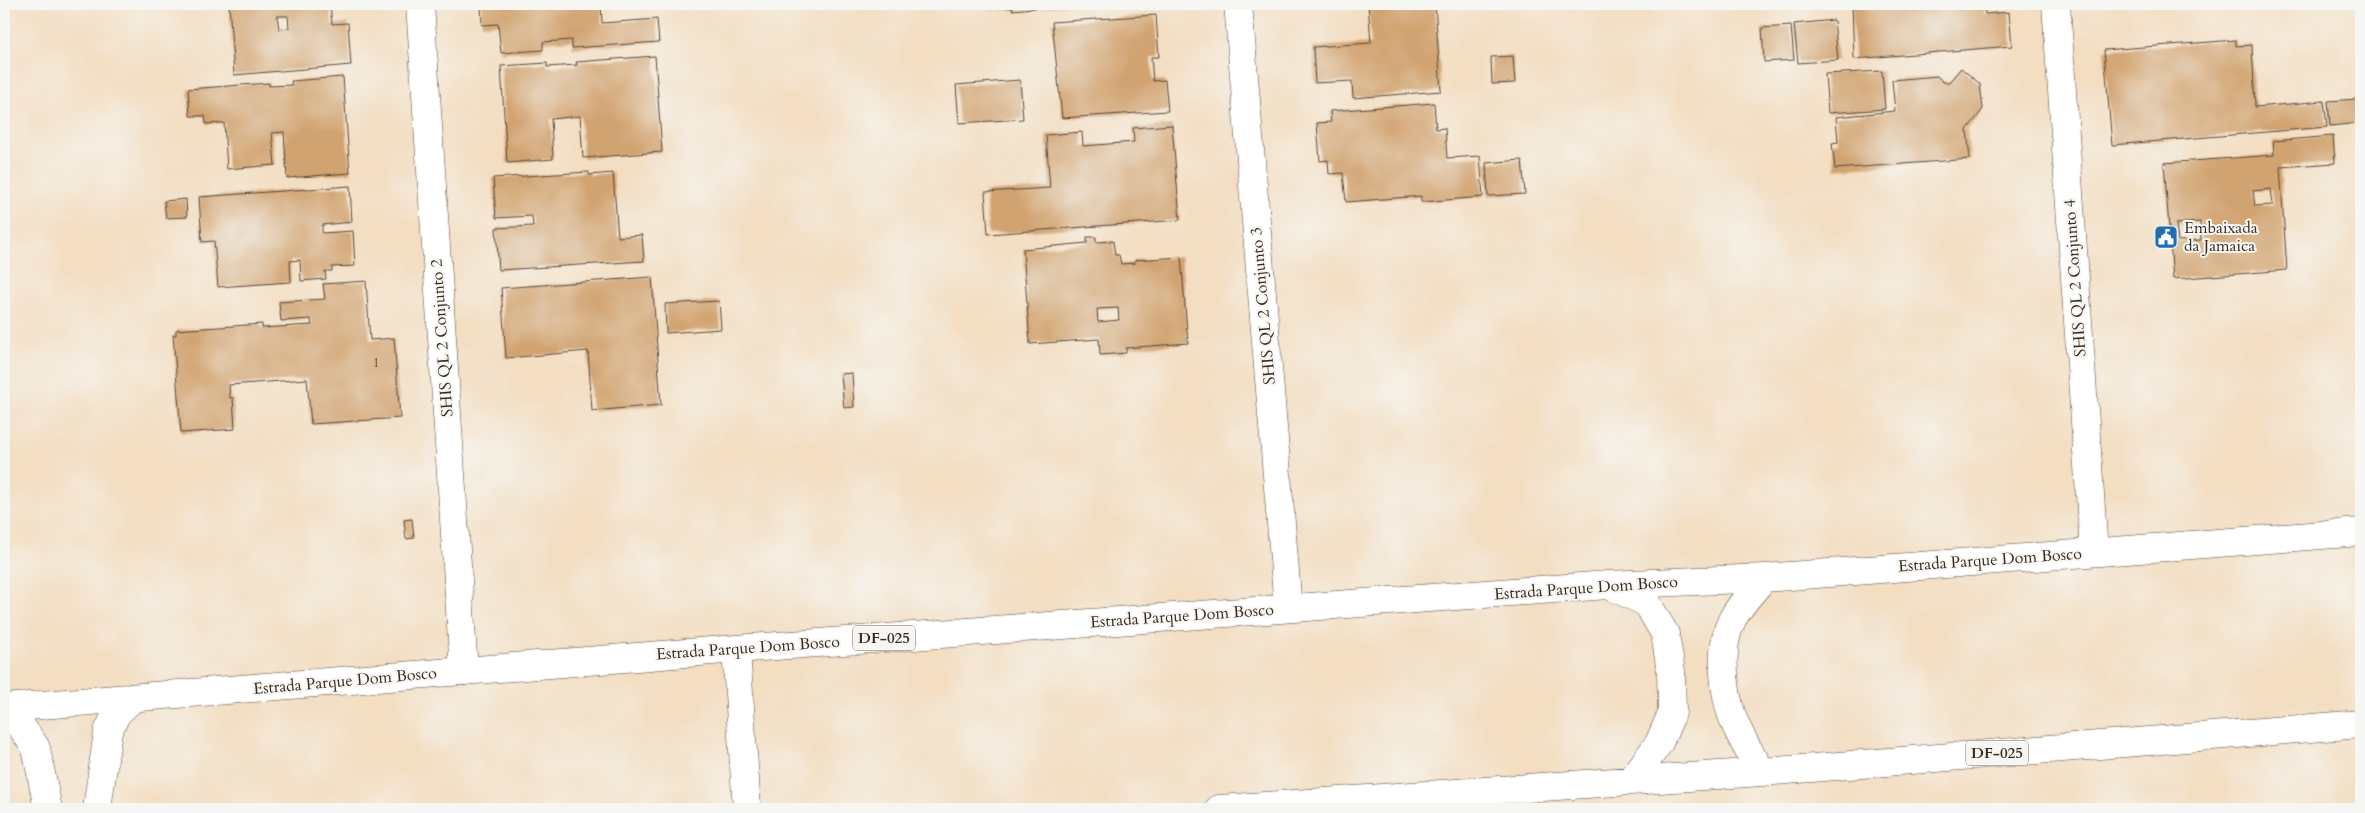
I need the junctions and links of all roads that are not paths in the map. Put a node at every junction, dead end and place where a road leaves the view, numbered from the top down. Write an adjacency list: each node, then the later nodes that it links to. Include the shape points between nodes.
1 (420, 4): 10 (main road, SHIS QL 2 Conjunto 2)
2 (1238, 4): 8 (main road, SHIS QL 2 Conjunto 3)
3 (2056, 4): 5 (main road, SHIS QL 2 Conjunto 4)
4 (2361, 532): 5 (main road, Estrada Parque Dom Bosco / DF-025)
5 (2094, 552): 6 (main road, Estrada Parque Dom Bosco / DF-025)
6 (1764, 578): 7 (main road, Estrada Parque Dom Bosco / DF-025); 15 (main road, via 1731,622 1724,662 1738,731)
7 (1608, 585): 8 (main road, Estrada Parque Dom Bosco / DF-025); 16 (main road, via 1647,603 1665,634 1670,671 1672,714 1659,743)
8 (1288, 608): 9 (main road, Estrada Parque Dom Bosco / DF-025)
9 (736, 649): 10 (main road, Estrada Parque Dom Bosco / DF-025); 19 (main road)
10 (464, 671): 11 (main road, Estrada Parque Dom Bosco / DF-025)
11 (133, 698): 12 (main road, Estrada Parque Dom Bosco / DF-025); 18 (main road, via 117,713 108,731)
12 (4, 708)
13 (4, 715): 17 (main road, via 21,726 36,748)
14 (2361, 724): 15 (main road, DF-025)
15 (1762, 772): 16 (main road, DF-025)
16 (1632, 780): 20 (main road, DF-025)
17 (48, 809)
18 (97, 809)
19 (747, 809)
20 (1219, 809)

